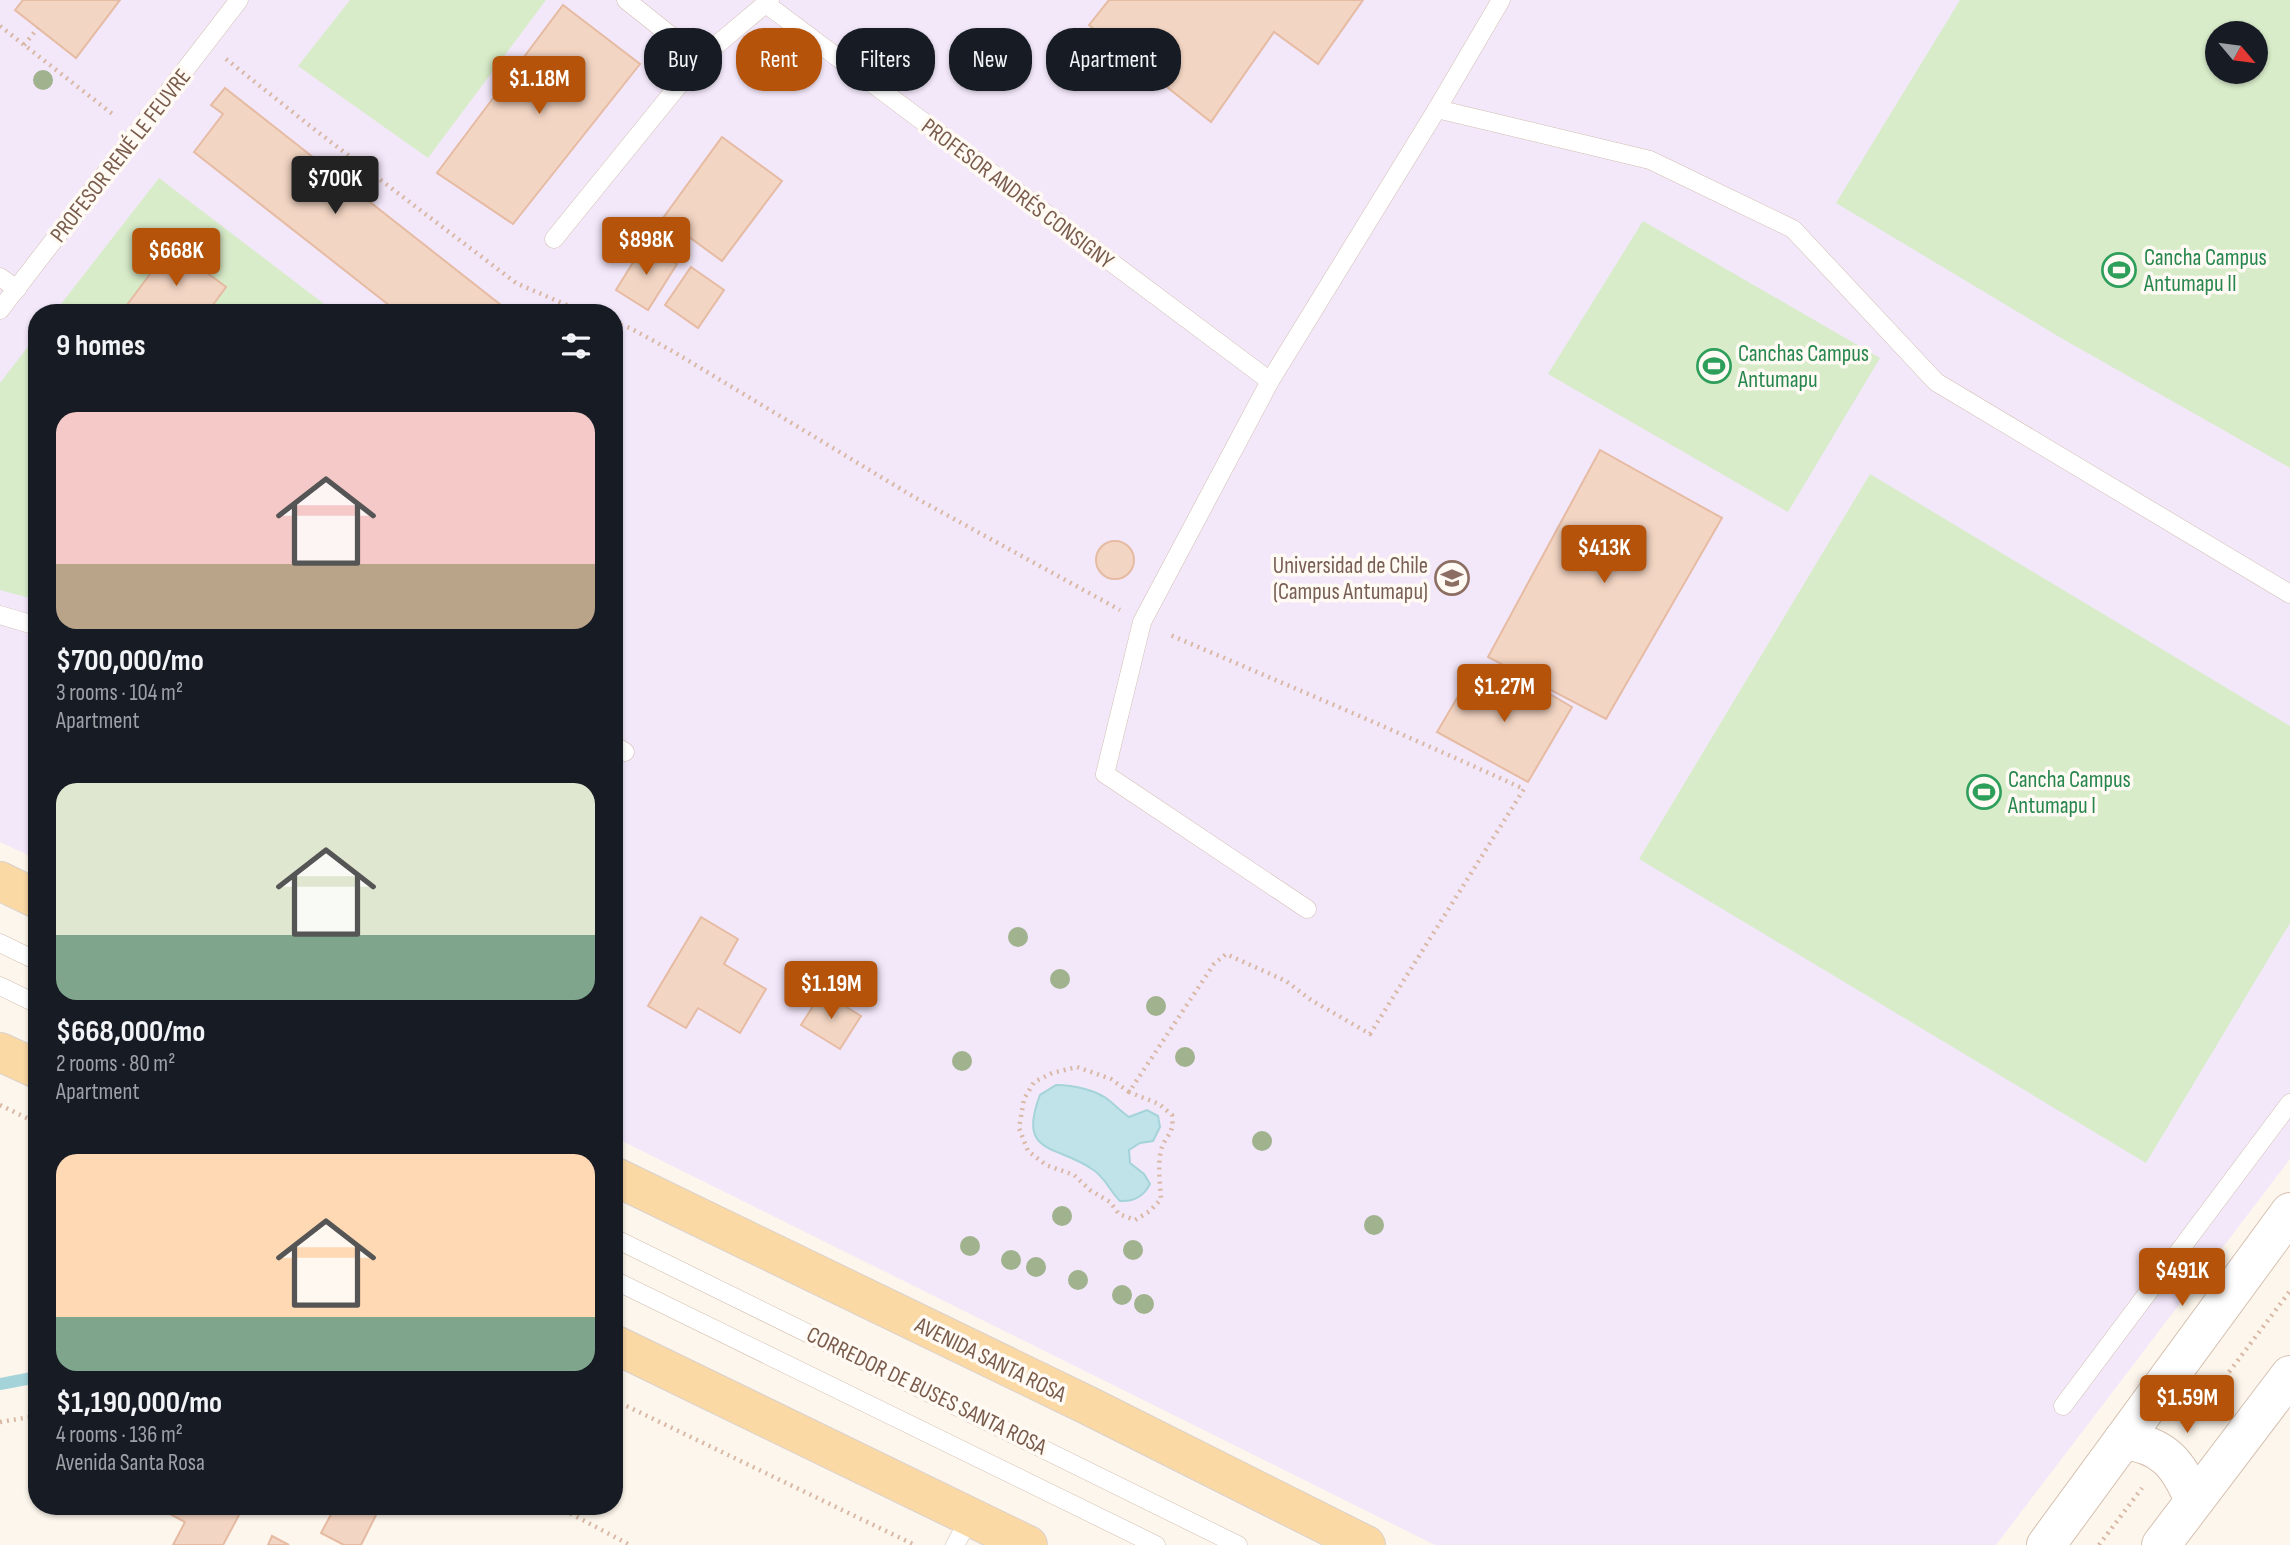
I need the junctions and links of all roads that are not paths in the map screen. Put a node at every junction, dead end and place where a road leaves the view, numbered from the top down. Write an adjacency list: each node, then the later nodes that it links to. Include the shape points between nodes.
1 (239, 0): 11 (lane, PROFESOR RENÉ LE FEUVRE)
2 (626, 0): 5 (lane)
3 (768, 2): 6 (lane); 13 (lane, PROFESOR ANDRÉS CONSIGNY)
4 (1494, 3): 8 (lane)
5 (661, 28)
6 (722, 41)
7 (674, 91): 9 (lane)
8 (1437, 109): 13 (lane); 14 (lane, via 1650,160 1793,229 1936,382)
9 (554, 239)
10 (0, 277): 11 (lane)
11 (17, 289): 12 (lane, PROFESOR RENÉ LE FEUVRE)
12 (0, 310)
13 (1270, 382): 19 (lane, via 1142,622 1105,774)
14 (2290, 594)
15 (0, 615): 16 (lane)
16 (28, 623)
17 (0, 881): 18 (main road)
18 (28, 895)
19 (1307, 909)
20 (0, 943): 21 (lane)
21 (28, 957)
22 (0, 986): 23 (lane)
23 (28, 1000)
24 (0, 1052): 25 (main road)
25 (28, 1065)
26 (2290, 1103): 33 (lane)
27 (623, 1180): 40 (main road, AVENIDA SANTA ROSA)
28 (2290, 1212): 34 (main road)
29 (623, 1242): 39 (lane, CORREDOR DE BUSES SANTA ROSA)
30 (623, 1284): 38 (lane, CORREDOR DE BUSES SANTA ROSA)
31 (623, 1349): 36 (main road)
32 (2290, 1375): 35 (main road)
33 (2063, 1406)
34 (2123, 1440): 35 (main road, via 2154,1447 2166,1456 2178,1468); 41 (main road)
35 (2194, 1501): 42 (main road)
36 (963, 1530): 37 (main road)
37 (1028, 1545)
38 (1156, 1545)
39 (1238, 1545)
40 (1366, 1545)
41 (2046, 1545)
42 (2161, 1545)

